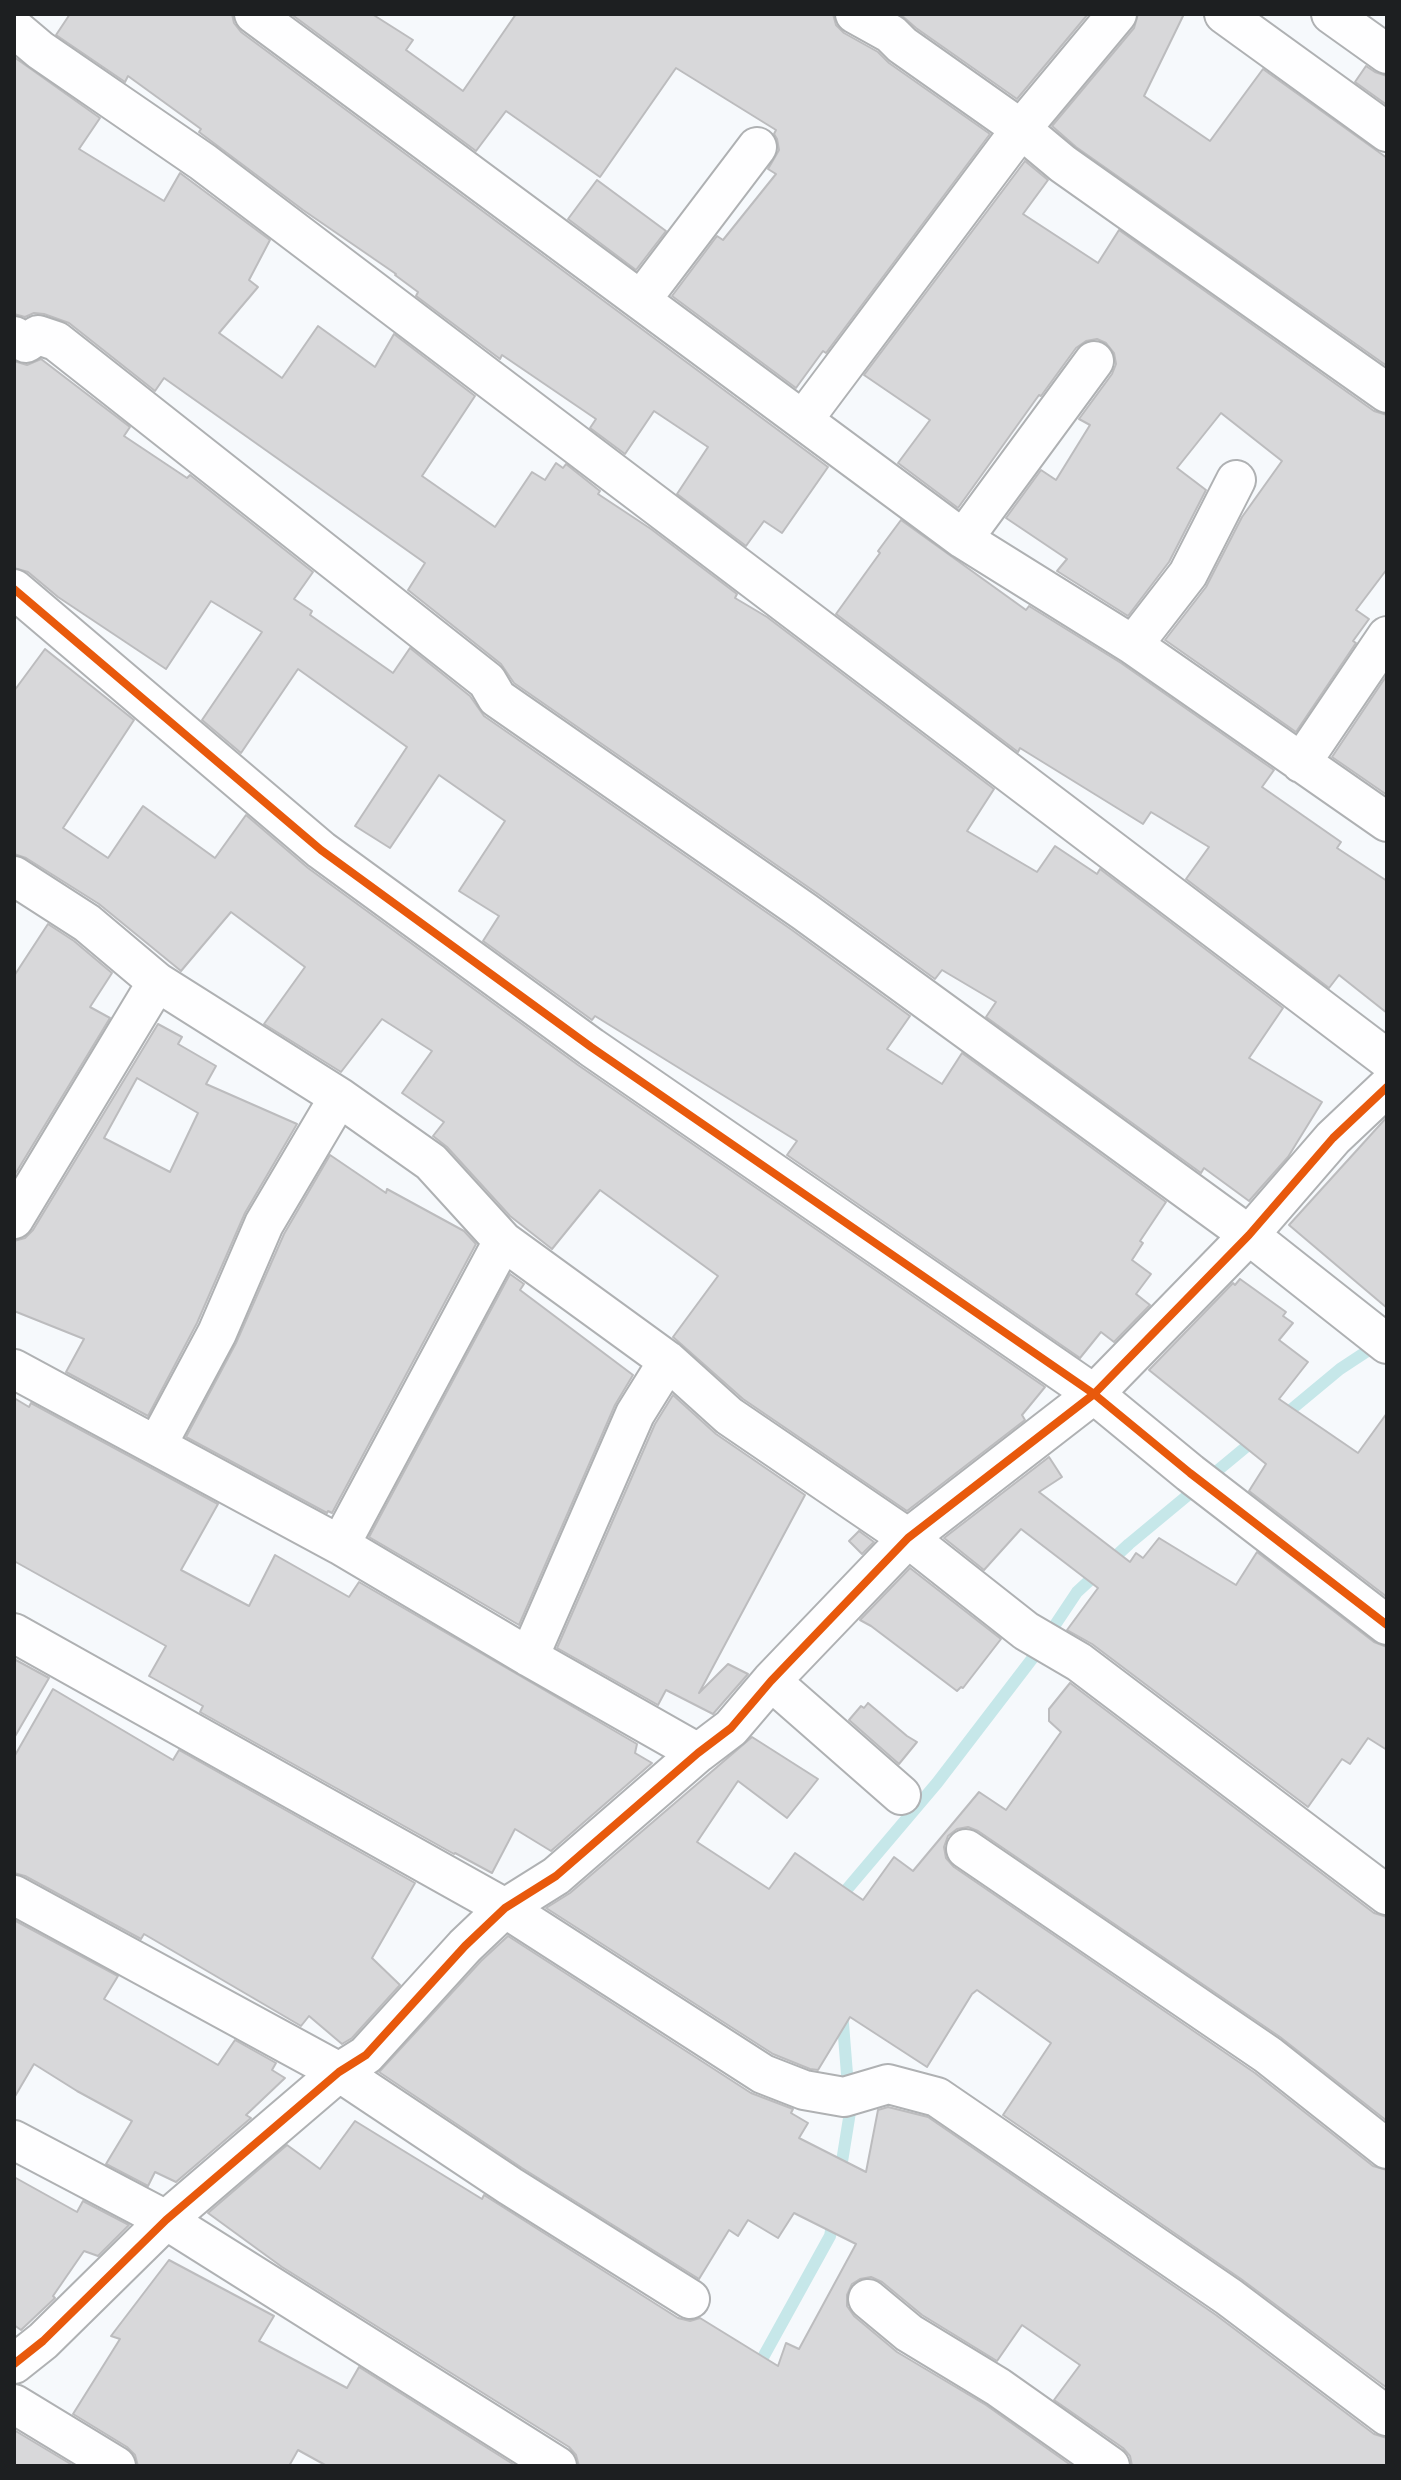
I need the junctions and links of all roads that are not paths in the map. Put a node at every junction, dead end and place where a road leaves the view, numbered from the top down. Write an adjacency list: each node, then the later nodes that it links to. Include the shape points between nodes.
1 (254, 14): 11 (street)
2 (855, 14): 8 (street, via 891,34)
3 (1117, 14): 8 (street)
4 (1224, 14): 9 (street)
5 (1331, 14): 7 (street)
6 (14, 28): 25 (street, via 228,182)
7 (1387, 54)
8 (1021, 129): 14 (street); 15 (street)
9 (1387, 132)
10 (757, 147): 11 (street)
11 (641, 300): 15 (street)
12 (14, 336): 29 (street, via 26,343 38,335 56,341 487,681 497,698 805,912)
13 (1094, 361): 17 (street)
14 (1387, 393)
15 (803, 420): 17 (street)
16 (1236, 480): 20 (street, via 1188,574)
17 (963, 539): 20 (street)
18 (14, 589): 34 (street, via 321,850 591,1047)
19 (1387, 636): 21 (street)
20 (1133, 645): 21 (street)
21 (1301, 763): 22 (street)
22 (1387, 822)
23 (14, 876): 24 (street, via 87,923)
24 (157, 982): 27 (street); 28 (street)
25 (1387, 1059)
26 (1387, 1087): 29 (street, via 1333,1138)
27 (339, 1097): 30 (street, via 431,1162); 35 (street, via 264,1224 217,1333)
28 (14, 1219)
29 (1249, 1235): 31 (street); 34 (street)
30 (503, 1241): 32 (street); 37 (street)
31 (1387, 1344)
32 (668, 1361): 36 (street, via 729,1416); 40 (street, via 635,1414)
33 (14, 1369): 35 (street)
34 (1094, 1394): 36 (street); 38 (street)
35 (157, 1445): 37 (street)
36 (908, 1538): 41 (street); 46 (street, via 1026,1631 1079,1662)
37 (340, 1545): 40 (street)
38 (1387, 1625)
39 (14, 1633): 47 (street)
40 (529, 1657): 42 (street)
41 (771, 1681): 42 (street, via 731,1728); 43 (street)
42 (698, 1753): 47 (street, via 556,1876)
43 (901, 1795)
44 (966, 1849): 50 (street, via 1268,2055)
45 (14, 1895): 48 (street)
46 (1387, 1895)
47 (505, 1908): 48 (street, via 366,2055); 56 (street, via 763,2074 804,2090 853,2093 888,2084 937,2097 1229,2297)
48 (339, 2072): 51 (street); 52 (street)
49 (14, 2140): 51 (street)
50 (1387, 2149)
51 (166, 2220): 54 (street); 58 (street)
52 (690, 2299)
53 (868, 2299): 59 (street, via 909,2333 998,2387)
54 (14, 2364)
55 (14, 2404): 57 (street)
56 (1387, 2416)
57 (116, 2466)
58 (557, 2466)
59 (1110, 2466)

